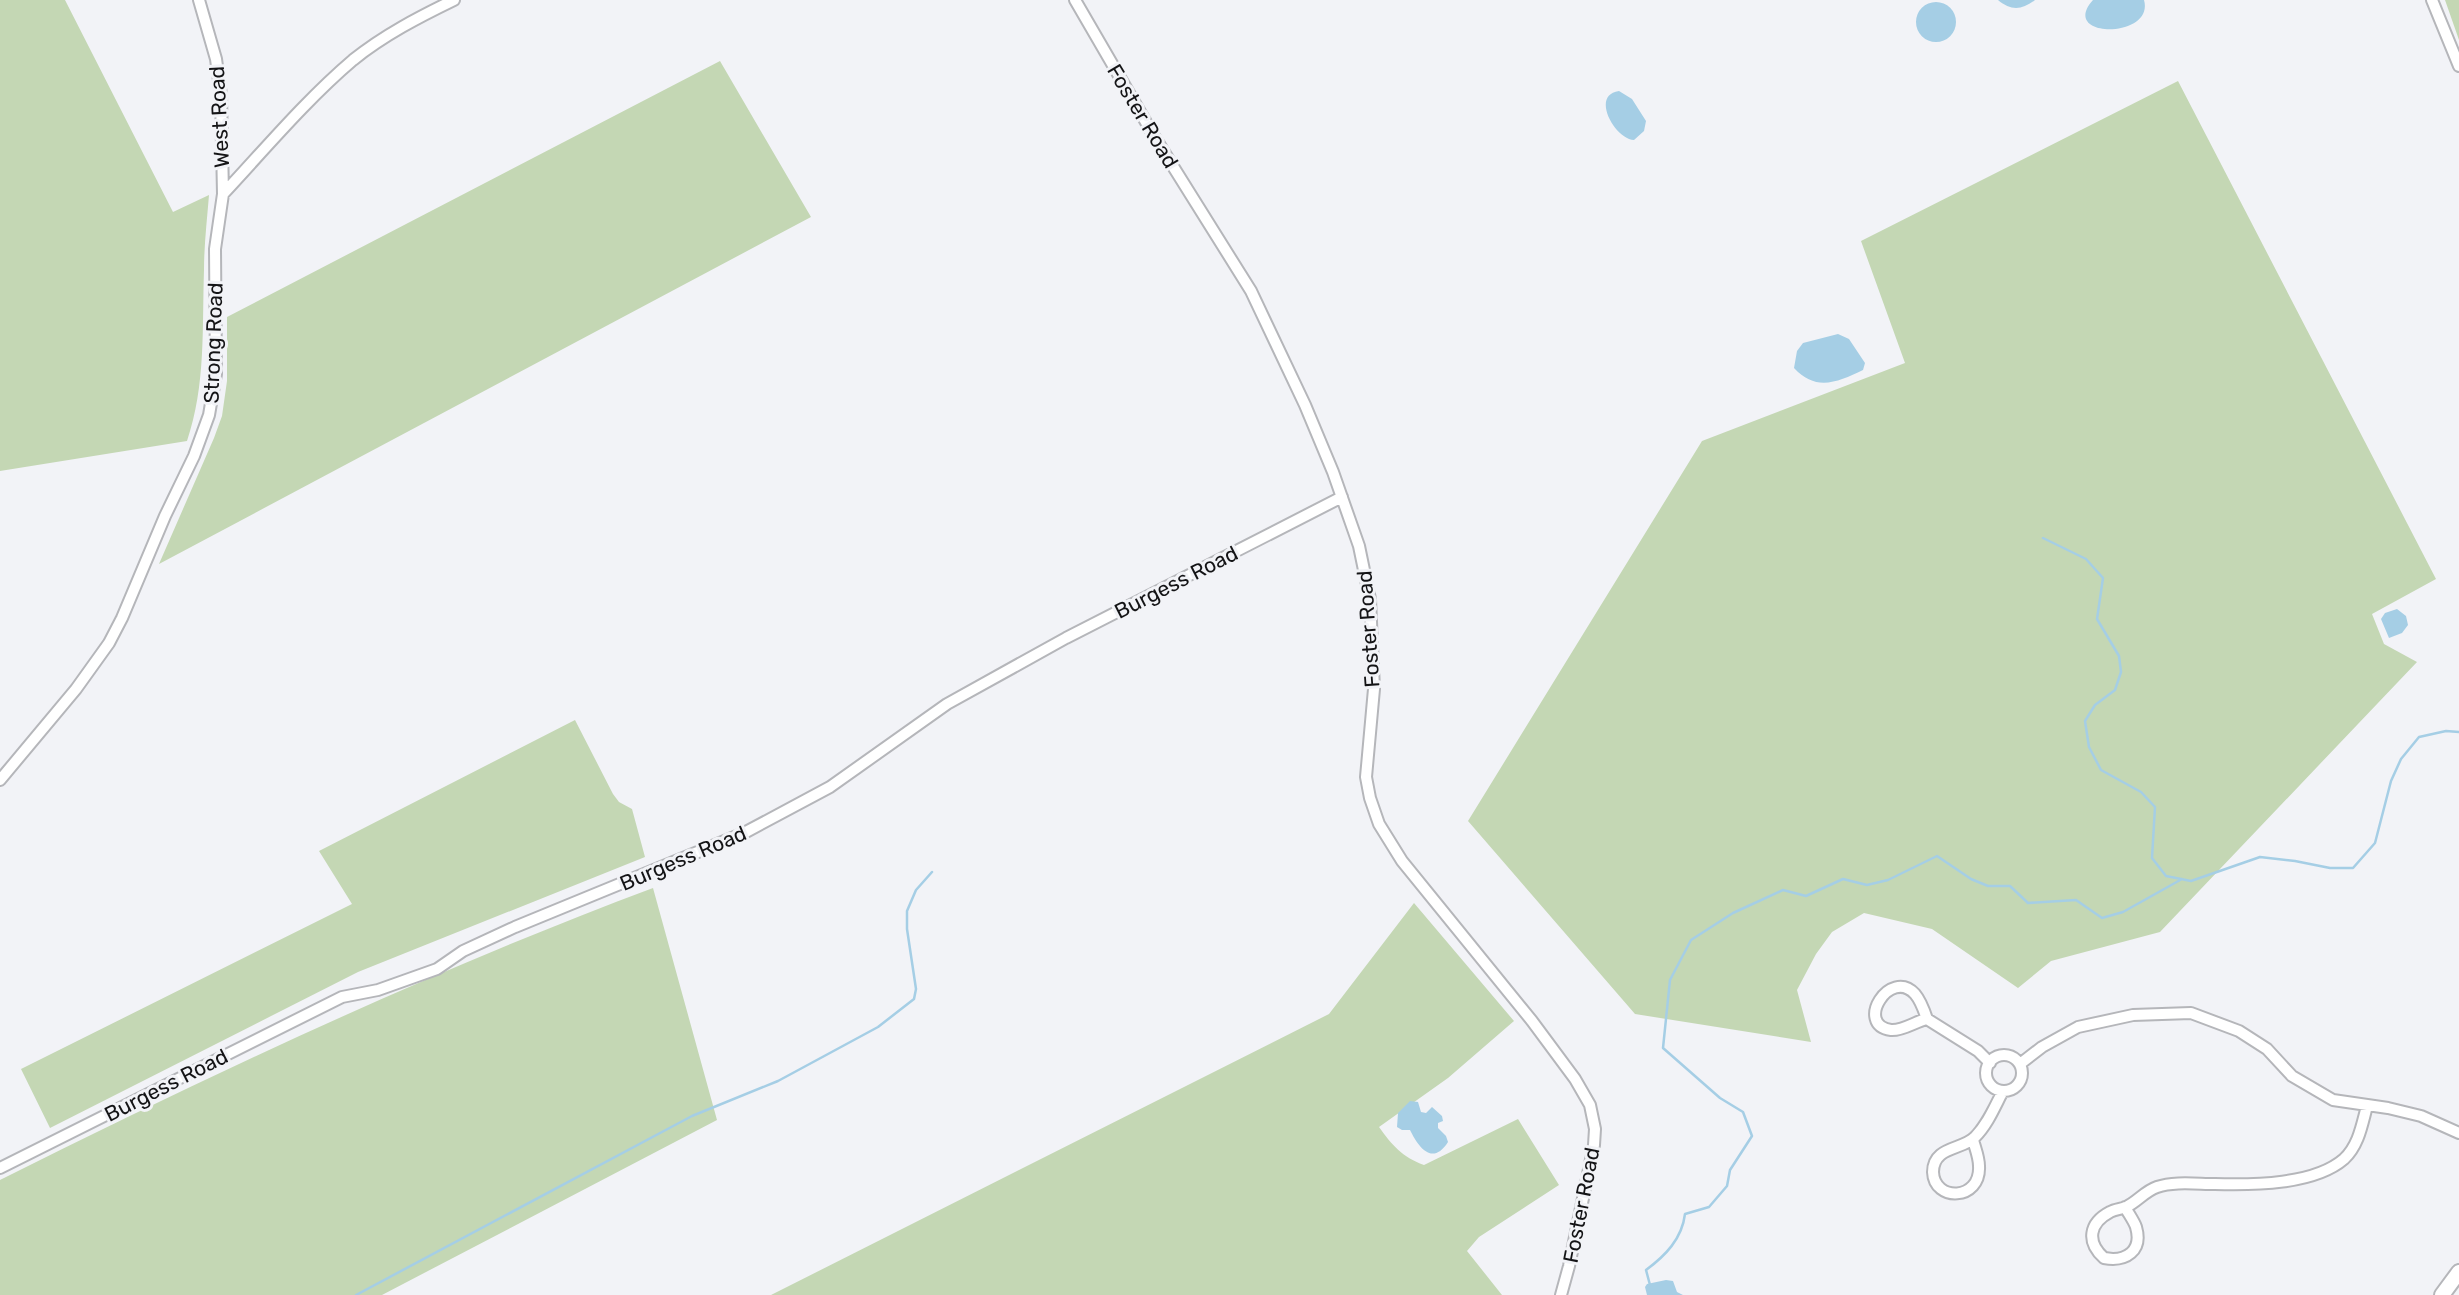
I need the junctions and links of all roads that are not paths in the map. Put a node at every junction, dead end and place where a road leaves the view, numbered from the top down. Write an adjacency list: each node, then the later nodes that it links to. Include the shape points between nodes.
1 (200, 0): 6 (street, West Road, via 221,95)
2 (454, 0): 6 (street, via 393,32 355,59)
3 (1075, 0): 7 (street, Foster Road, via 1251,291 1306,405)
4 (2432, 0): 5 (street)
5 (2459, 66)
6 (223, 194): 8 (street, Strong Road, via 215,249 216,374 203,435 109,643)
7 (1342, 497): 16 (street, Burgess Road, via 947,704 830,787 781,815 505,932 437,969 342,997); 19 (street, Foster Road, via 1370,599 1374,689 1366,762 1374,812 1402,861 1564,1062 1590,1105 1594,1145)
8 (0, 780)
9 (1927, 1018): 9 (street, via 1887,1029 1875,1017 1876,1003 1884,993 1907,989 1917,996); 10 (street)
10 (1990, 1063): 11 (street, via 2009,1055); 12 (street, via 1987,1076 1991,1086)
11 (2020, 1064): 12 (street, via 2019,1084); 13 (street, via 2078,1027 2133,1015 2191,1013 2239,1031 2267,1049 2308,1087 2333,1100)
12 (2003, 1091): 15 (street)
13 (2367, 1106): 14 (street, via 2421,1116); 17 (street, via 2352,1148 2343,1159 2314,1174 2265,1183 2158,1186)
14 (2459, 1133)
15 (1973, 1140): 15 (street, via 1942,1153 1933,1172 1943,1190 1958,1194 1973,1187 1979,1167)
16 (0, 1168)
17 (2125, 1207): 17 (street, via 2136,1226 2136,1248 2123,1259 2104,1258 2093,1245 2094,1226 2111,1211)
18 (2459, 1272): 20 (main road)
19 (1561, 1295)
20 (2442, 1295)

